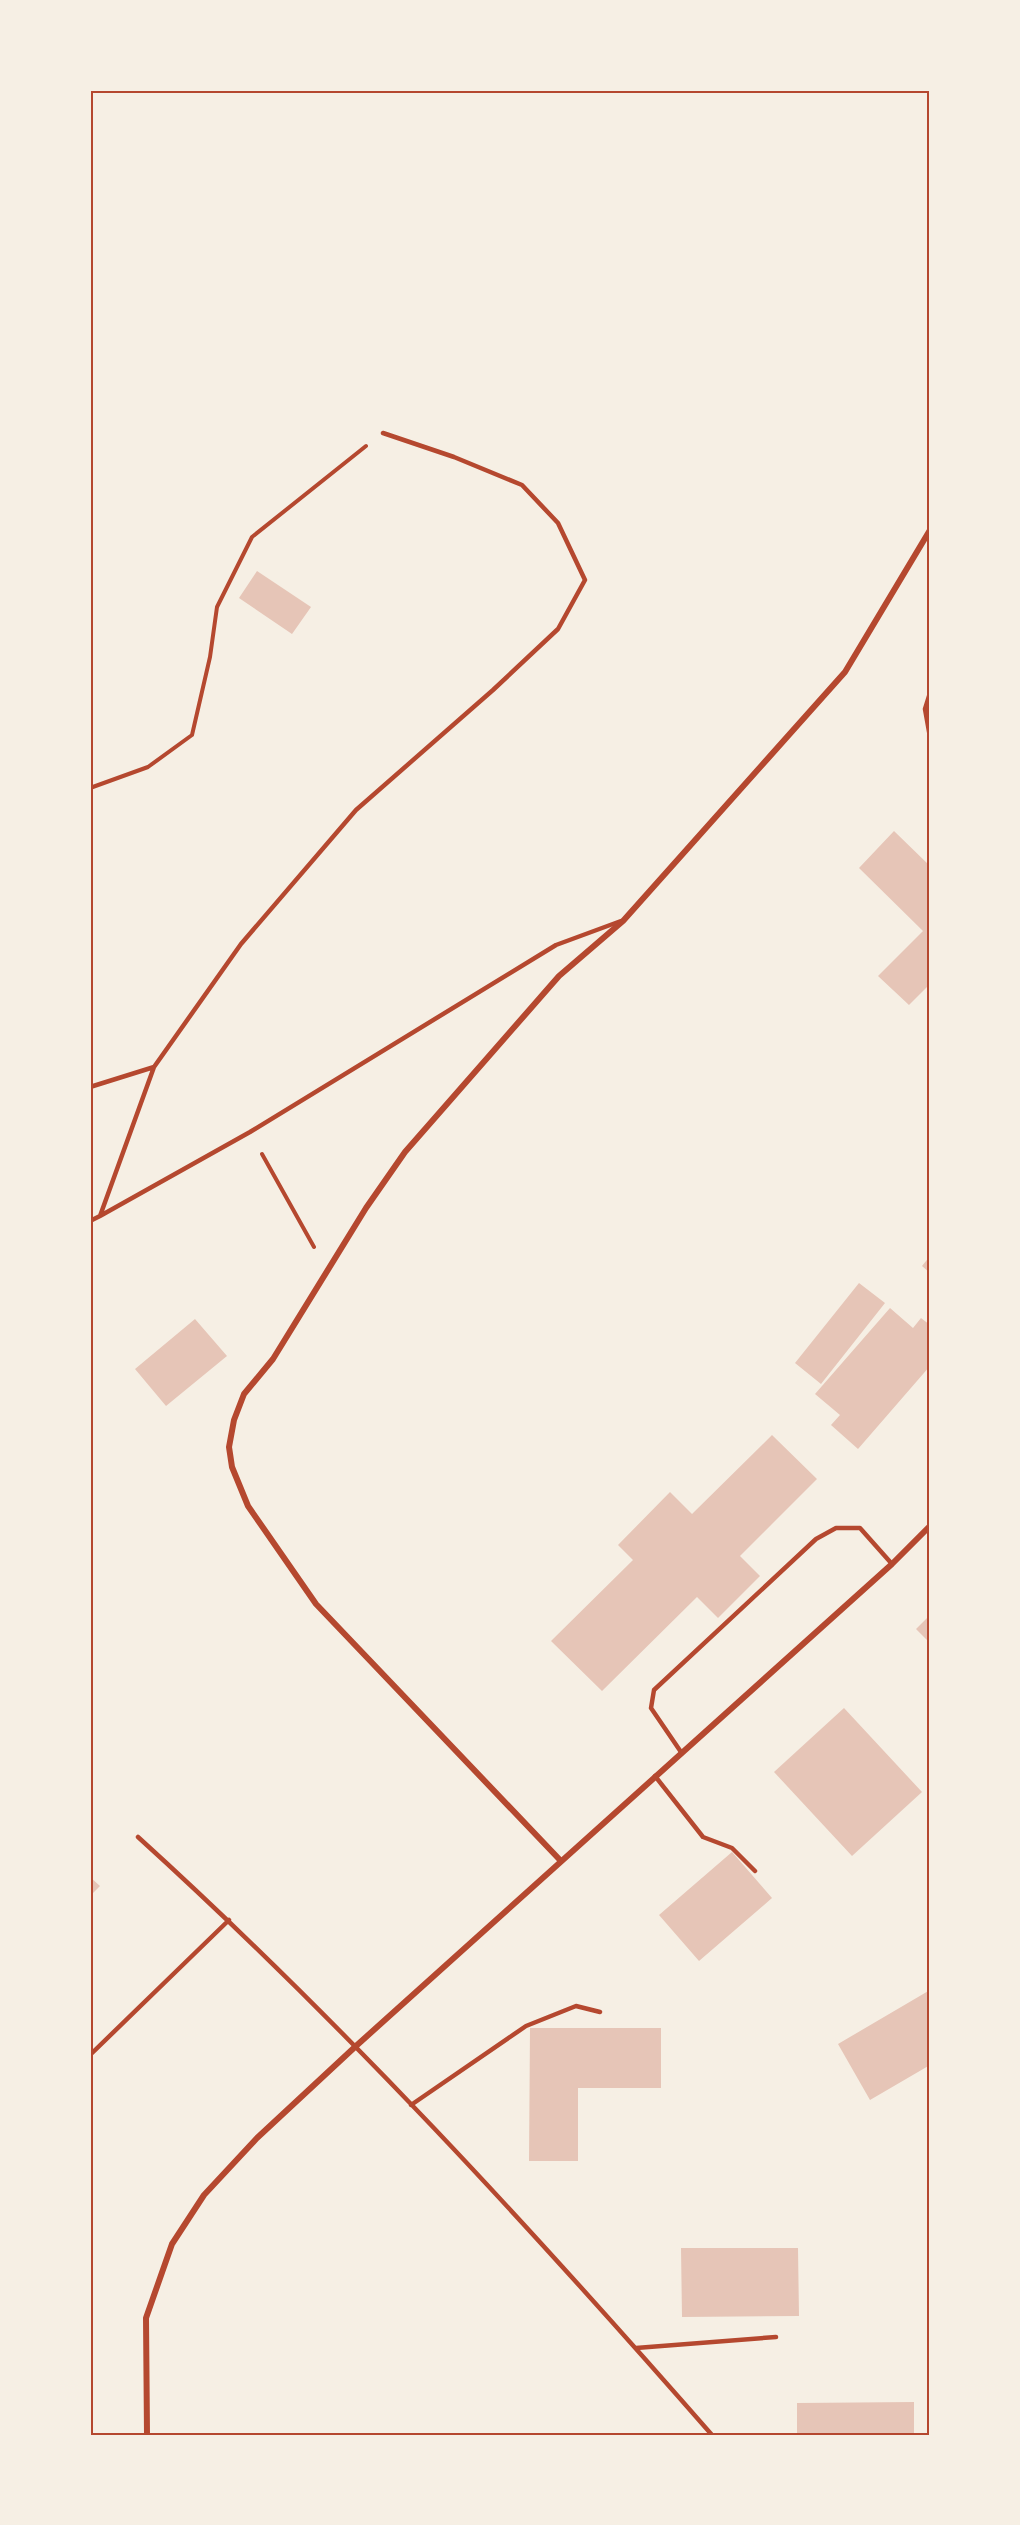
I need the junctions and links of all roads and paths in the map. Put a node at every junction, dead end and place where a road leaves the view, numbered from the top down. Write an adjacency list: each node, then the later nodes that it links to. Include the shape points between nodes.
1 (383, 433): 5 (path, via 252,537 217,607 192,735 148,767); 7 (lane, via 522,485 558,522 585,580 558,629 356,810 241,944)
2 (930, 530): 6 (street, via 845,672)
3 (930, 693): 4 (lane, via 925,710)
4 (930, 737)
5 (90, 788)
6 (623, 921): 9 (lane, via 556,945); 12 (street, via 559,976 405,1152)
7 (154, 1067): 8 (lane); 10 (lane)
8 (90, 1087)
9 (250, 1132): 10 (lane); 12 (path)
10 (100, 1216): 11 (lane)
11 (90, 1221)
12 (327, 1271): 18 (street, via 273,1359 244,1394 231,1438 232,1467 248,1506 316,1604)
13 (930, 1526): 14 (street)
14 (892, 1564): 15 (street); 15 (lane, via 860,1528 836,1528 816,1539 654,1690 651,1708)
15 (681, 1752): 16 (street)
16 (655, 1776): 18 (street); 19 (lane, via 703,1837 732,1848)
17 (138, 1837): 20 (lane)
18 (560, 1860): 22 (street)
19 (755, 1871)
20 (229, 1920): 22 (lane); 23 (lane)
21 (600, 2012): 24 (lane, via 576,2006 526,2026)
22 (356, 2046): 24 (lane); 27 (street, via 257,2138 204,2195 172,2244 146,2318)
23 (90, 2055)
24 (411, 2105): 26 (lane)
25 (776, 2337): 26 (lane)
26 (636, 2348): 28 (lane)
27 (147, 2435)
28 (712, 2435)

